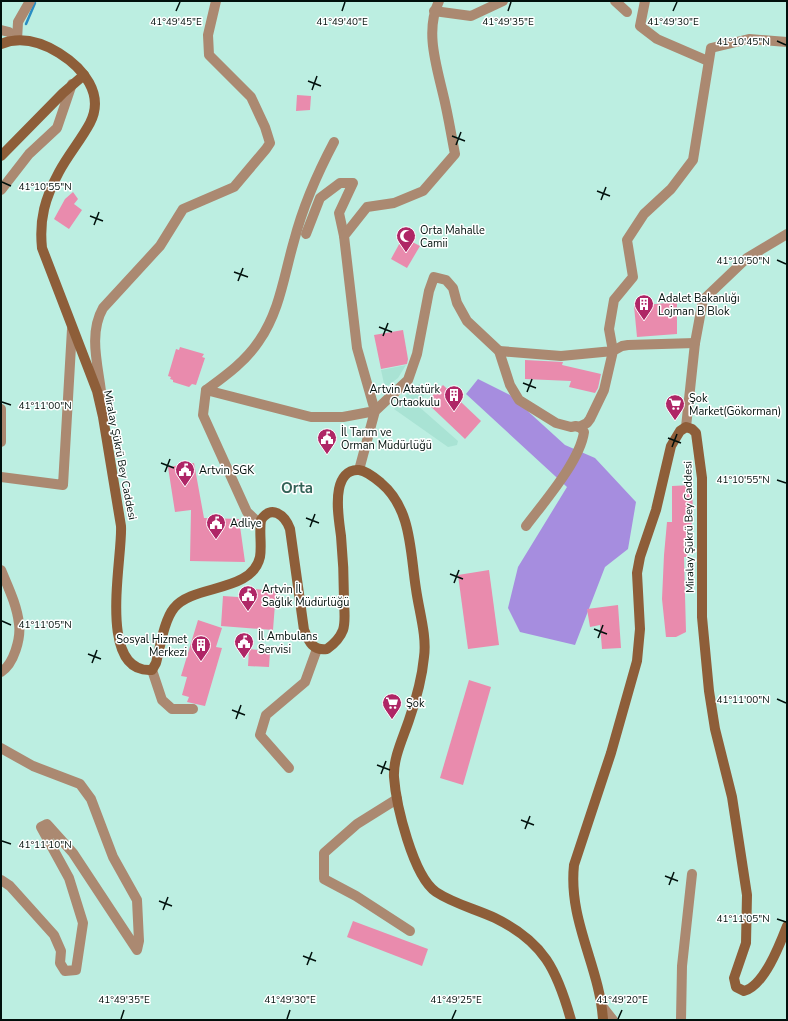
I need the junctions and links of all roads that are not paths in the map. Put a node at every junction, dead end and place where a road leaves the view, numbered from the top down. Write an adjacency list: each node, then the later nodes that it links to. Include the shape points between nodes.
1 (30, 1): 10 (street, via 18,22)
2 (216, 1): 29 (street, via 208,35 210,55 252,97 270,143 234,187 183,209 160,246 103,308 98,317 95,342)
3 (439, 1): 7 (street)
4 (503, 1): 7 (street, via 471,16)
5 (615, 1): 8 (street)
6 (645, 1): 13 (street, via 640,26 657,39)
7 (434, 12): 21 (street, via 432,53 444,95 455,154 423,191 394,203 367,207)
8 (627, 12)
9 (1, 30): 10 (street, via 9,32)
10 (16, 40): 12 (main road); 14 (main road, Miralay Şükrü Bey Caddesi, via 30,41 50,48)
11 (787, 42): 13 (street, via 749,39 710,48)
12 (1, 44)
13 (708, 61): 25 (street, via 693,160 670,189 644,214 627,240 633,277 614,300 609,328)
14 (84, 75): 15 (main road); 22 (main road, Miralay Şükrü Bey Caddesi, via 92,86 94,96 91,121 54,182 44,209 40,230 42,248)
15 (72, 84): 17 (main road); 18 (street, via 57,128 29,154)
16 (334, 142): 26 (street, via 311,188 294,240 277,308 259,341 246,357)
17 (1, 156)
18 (1, 190)
19 (306, 234): 21 (street, via 320,198 340,183 353,183 339,213)
20 (787, 234): 23 (street, via 747,258 704,300)
21 (344, 236): 28 (street, via 357,348)
22 (72, 329): 29 (main road, Miralay Şükrü Bey Caddesi, via 97,391); 34 (street, via 63,486)
23 (695, 343): 25 (street, via 628,345); 31 (street)
24 (499, 351): 25 (street, via 561,356); 28 (street, via 467,321 446,280 434,277 417,354 408,380); 30 (street, via 510,385 519,400 556,423)
25 (613, 351): 30 (street, via 604,390 590,419)
26 (206, 390): 28 (street, via 311,417 343,417); 35 (street, via 203,414 247,512)
27 (1, 409): 32 (street)
28 (375, 410): 33 (street)
29 (103, 417): 41 (main road, Miralay Şükrü Bey Caddesi, via 122,538 115,596 119,634 130,663 143,670)
30 (579, 427): 36 (street, via 584,432 577,453)
31 (686, 427): 49 (main road, Miralay Şükrü Bey Caddesi, via 696,433 702,478 702,617 709,691 715,729 734,809 747,895 746,943 734,974 736,987 744,991 749,990 758,981 777,951); 51 (main road, Miralay Şükrü Bey Caddesi, via 680,430 671,446 656,510 640,557 637,573 640,629 637,662 574,865 573,890 578,917)
32 (1, 442)
33 (359, 470): 40 (main road, via 342,478 338,496 344,567 344,627 334,645 327,649); 46 (main road, via 385,486 399,503 409,538 424,645 416,696 395,765)
34 (1, 477)
35 (260, 524): 40 (main road, via 269,512 284,517 288,523 293,543 301,620 307,638); 41 (main road, via 260,557 252,572 242,579 178,603 169,617)
36 (526, 526)
37 (1, 570): 39 (street)
38 (1, 585): 39 (street)
39 (11, 594): 42 (street, via 19,625 14,656)
40 (317, 649): 45 (street, via 305,682 266,715 260,735)
41 (152, 670): 43 (street, via 162,700 172,709)
42 (1, 672)
43 (193, 709)
44 (1, 748): 48 (street, via 33,766 80,784 91,798 113,857 137,900 137,950 73,853 47,824 41,827 69,878 83,923 76,970 65,971 60,963 61,951 54,935 10,886)
45 (289, 768)
46 (397, 799): 50 (street, via 357,824 324,853 324,879 356,896); 52 (main road, via 412,854 430,886 449,899 496,918 540,950 559,979)
47 (692, 874): 55 (street, via 682,966)
48 (1, 880)
49 (787, 926)
50 (410, 931)
51 (602, 1006): 53 (main road, Miralay Şükrü Bey Caddesi); 54 (street)
52 (571, 1020)
53 (603, 1020)
54 (613, 1020)
55 (681, 1020)

